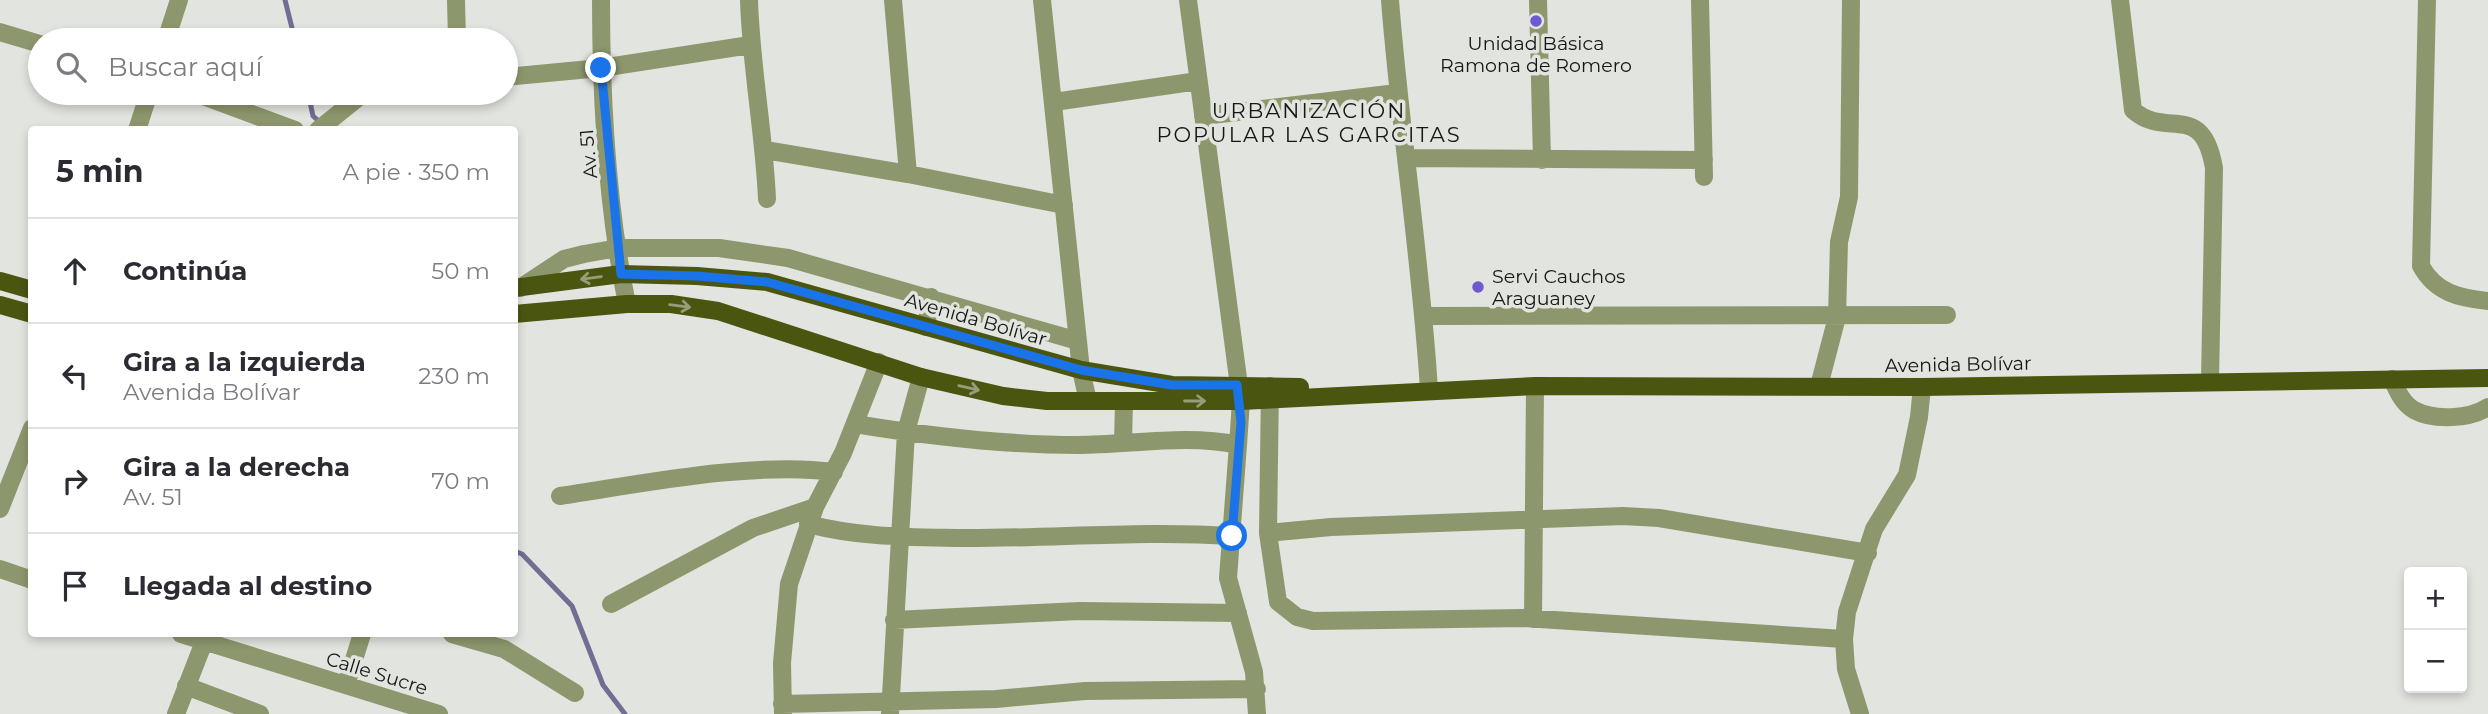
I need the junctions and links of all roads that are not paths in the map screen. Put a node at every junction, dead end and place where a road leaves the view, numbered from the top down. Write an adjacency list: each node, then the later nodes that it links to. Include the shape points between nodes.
1 (179, 0): 14 (street)
2 (456, 0): 15 (street)
3 (601, 0): 19 (street, Av. 51)
4 (749, 0): 18 (street)
5 (893, 0): 34 (street)
6 (1042, 0): 23 (street)
7 (1188, 0): 21 (street)
8 (1390, 0): 22 (street)
9 (1538, 0): 33 (street)
10 (1700, 0): 33 (street, via 1704,169)
11 (1851, 0): 51 (street, via 1851,167 1839,242)
12 (2120, 0): 59 (street, via 2133,110 2141,118 2179,122 2198,130 2210,146 2214,168)
13 (2427, 0): 44 (street, via 2421,266 2430,282 2445,292)
14 (170, 28)
15 (457, 28)
16 (0, 32): 17 (street)
17 (28, 40)
18 (750, 45): 19 (street); 31 (street)
19 (601, 68): 20 (street); 37 (street, Av. 51)
20 (518, 76)
21 (1198, 81): 23 (street); 27 (street)
22 (1397, 93): 27 (street); 32 (street)
23 (1055, 102): 36 (street)
24 (145, 105): 28 (street)
25 (227, 105): 29 (street)
26 (349, 105): 30 (street)
27 (1203, 116): 65 (street)
28 (138, 126)
29 (284, 126)
30 (323, 126)
31 (765, 150): 34 (street); 35 (street)
32 (1409, 158): 33 (street); 50 (street)
33 (1542, 160)
34 (908, 174): 36 (street)
35 (767, 199)
36 (1064, 205): 53 (street)
37 (618, 248): 38 (street, Av. 51); 40 (street, via 564,259); 43 (street, via 719,248 788,258)
38 (621, 274): 42 (main road, Avenida Bolívar, one-way to 42); 46 (street, Av. 51); 52 (main road, Avenida Bolívar, via 767,282)
39 (0, 281): 41 (main road)
40 (518, 287)
41 (28, 288)
42 (518, 288)
43 (931, 297): 52 (street); 53 (street)
44 (2488, 301)
45 (0, 304): 47 (main road)
46 (627, 304): 48 (main road, Avenida Bolívar); 54 (main road, Avenida Bolívar, one-way to 54, via 718,311)
47 (28, 313)
48 (518, 314)
49 (1947, 315): 51 (street)
50 (1425, 316): 51 (street); 63 (street)
51 (1837, 317): 61 (street)
52 (926, 327): 55 (main road, Avenida Bolívar)
53 (1078, 341): 55 (street)
54 (879, 362): 56 (main road, Avenida Bolívar); 69 (street)
55 (1081, 370): 65 (main road, Avenida Bolívar); 66 (street)
56 (921, 377): 66 (main road, Avenida Bolívar, one-way to 66, via 1003,396); 70 (street)
57 (2488, 377): 58 (main road, Avenida Bolívar)
58 (2392, 379): 59 (main road, Avenida Bolívar); 68 (street, via 2399,397 2414,411 2449,417 2477,414)
59 (2210, 381): 62 (main road, Avenida Bolívar)
60 (1535, 386): 61 (main road, Avenida Bolívar); 63 (main road, Avenida Bolívar); 78 (street)
61 (1819, 386): 62 (main road, Avenida Bolívar)
62 (1922, 387): 83 (street, via 1907,475 1874,529)
63 (1429, 390): 64 (main road, Avenida Bolívar)
64 (1270, 392): 65 (main road, Avenida Bolívar); 80 (street)
65 (1239, 393): 67 (main road, Avenida Bolívar, one-way to 65); 73 (street)
66 (1088, 401): 67 (main road, Avenida Bolívar)
67 (1124, 401): 72 (street)
68 (2488, 407)
69 (855, 424): 70 (street); 74 (street)
70 (906, 432): 72 (street, via 1078,445); 82 (street)
71 (28, 438): 77 (street)
72 (1123, 443): 73 (street, via 1214,441)
73 (1238, 445): 81 (street)
74 (834, 472): 75 (street, via 807,468 754,472); 76 (street)
75 (560, 496)
76 (815, 507): 79 (street); 86 (street, via 753,528)
77 (0, 509)
78 (1533, 519): 80 (street); 83 (street, via 1659,518); 88 (street)
79 (808, 524): 82 (street); 98 (street, via 789,584)
80 (1268, 533): 88 (street, via 1278,602 1297,617 1313,621)
81 (1232, 536): 82 (street); 87 (street, via 1228,578)
82 (901, 537): 89 (street)
83 (1868, 553): 93 (street, via 1847,612)
84 (0, 569): 85 (street)
85 (28, 579)
86 (611, 604)
87 (1238, 613): 89 (street, via 1080,611); 96 (street)
88 (1533, 619): 93 (street)
89 (894, 620): 99 (street)
90 (205, 637): 94 (street, Calle Sucre); 95 (street)
91 (361, 637): 94 (street)
92 (462, 637): 97 (street, via 504,649)
93 (1844, 639): 104 (street, via 1846,669)
94 (346, 685): 102 (street, Calle Sucre)
95 (186, 686): 100 (street); 101 (street)
96 (1257, 689): 99 (street, via 1058,692); 103 (street)
97 (575, 693)
98 (783, 709): 99 (street)
99 (890, 709)
100 (176, 714)
101 (260, 714)
102 (439, 714)
103 (1257, 714)
104 (1860, 714)

